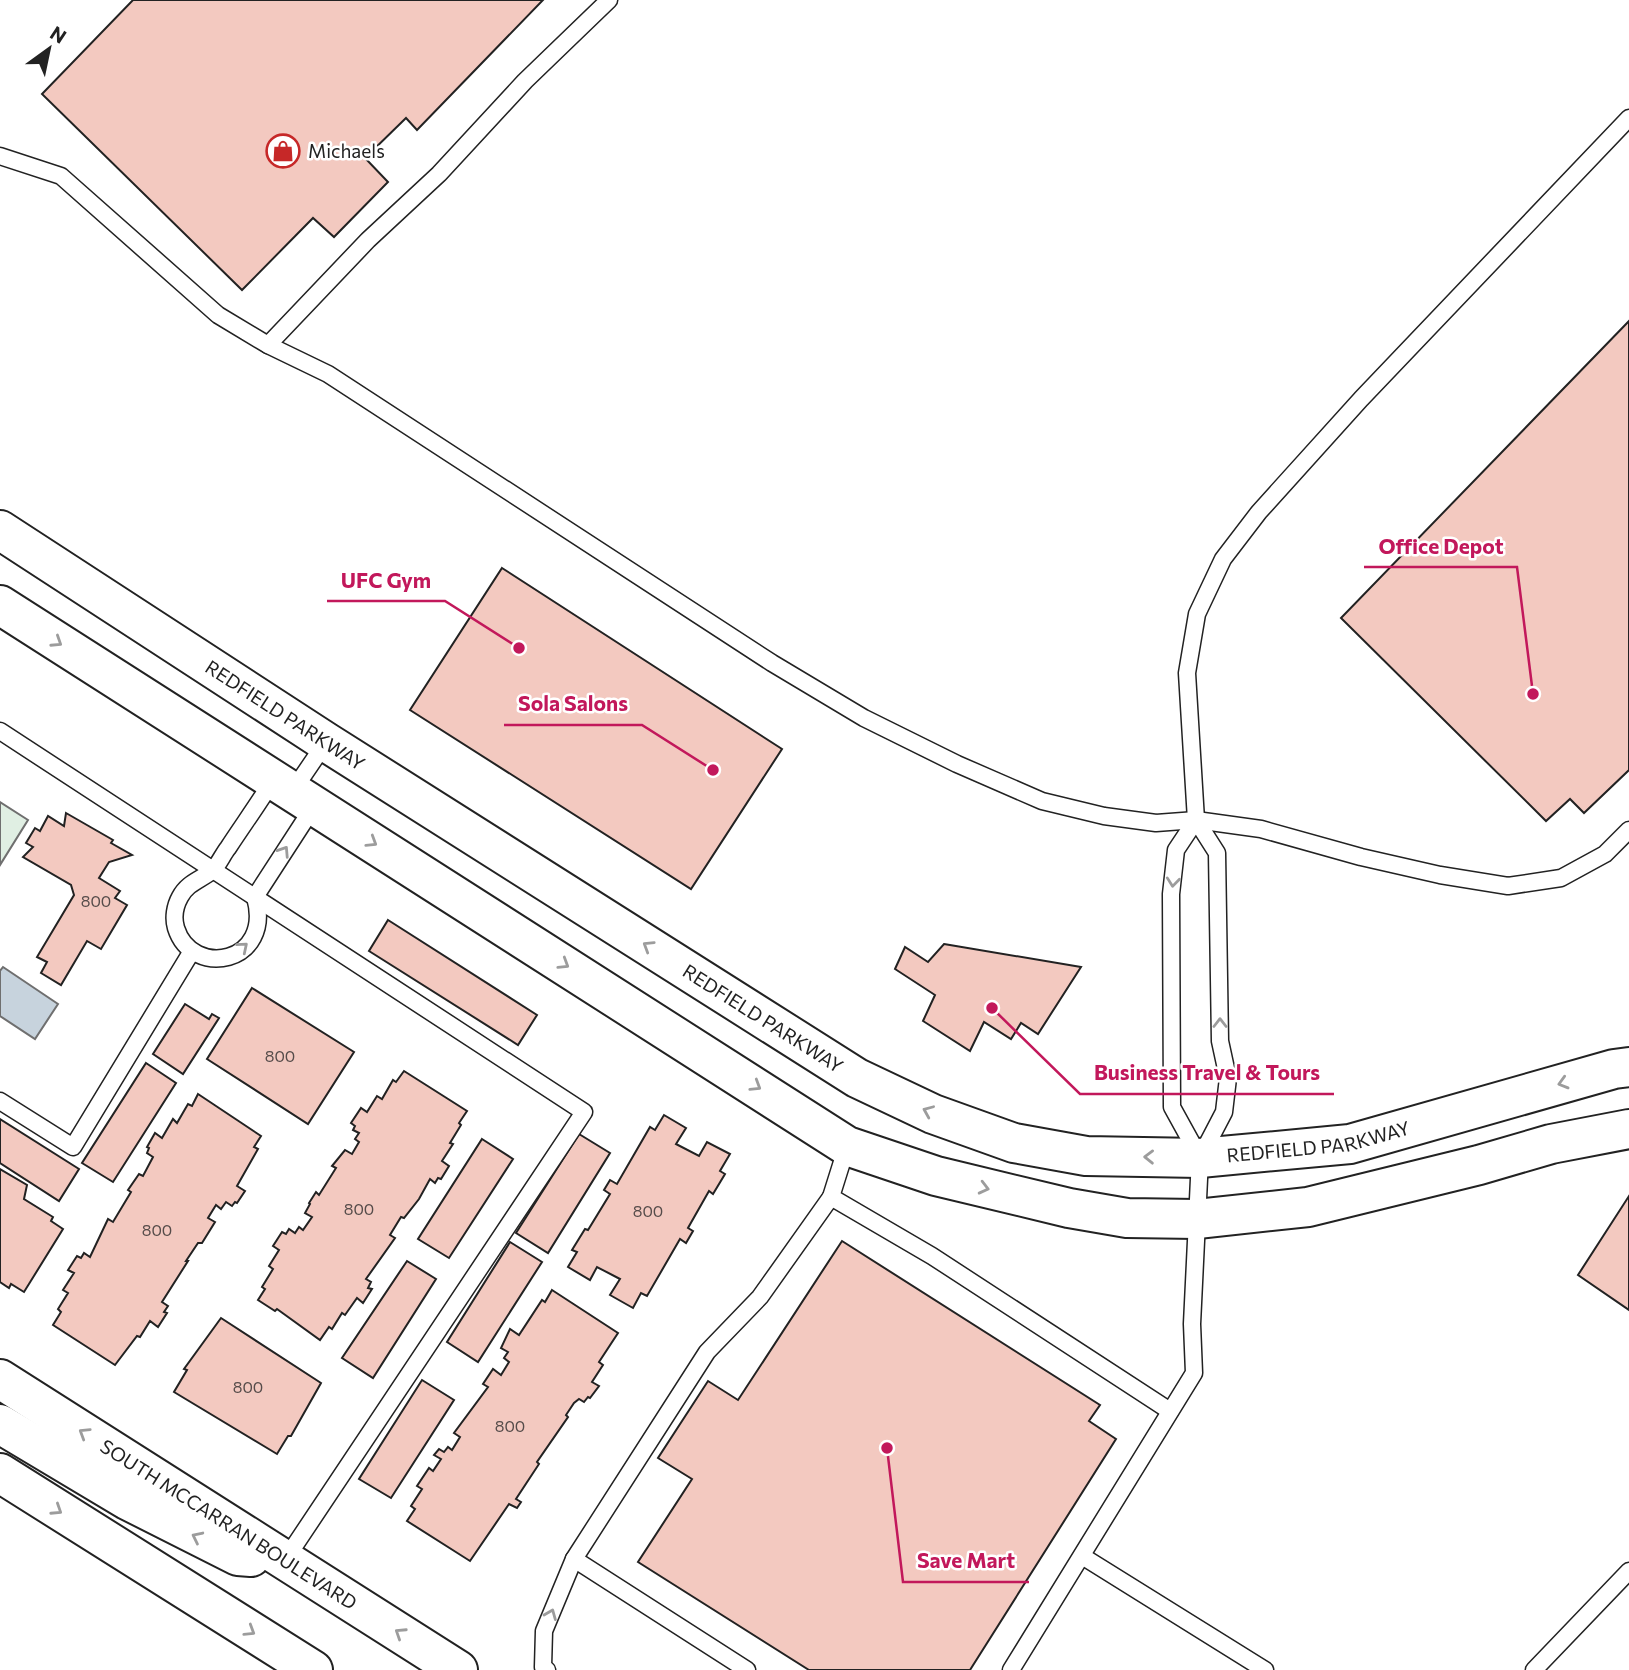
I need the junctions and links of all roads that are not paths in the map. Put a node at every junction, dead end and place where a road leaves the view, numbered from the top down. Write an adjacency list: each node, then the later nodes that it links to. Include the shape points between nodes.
1 (609, 0): 4 (lane)
2 (1629, 118): 10 (lane, via 1361,398 1223,559 1197,614 1187,673)
3 (0, 156): 4 (lane, via 61,176 218,315)
4 (268, 345): 10 (lane, via 328,374 864,718 1042,801 1156,823)
5 (0, 530): 8 (street, REDFIELD PARKWAY)
6 (0, 605): 9 (street, one-way to 9)
7 (0, 731): 12 (lane)
8 (326, 742): 9 (lane); 19 (street, REDFIELD PARKWAY, one-way to 8, via 1086,1156 1014,1143 933,1114 857,1078)
9 (293, 792): 12 (lane); 13 (lane, one-way to 9); 18 (street, one-way to 18)
10 (1196, 820): 11 (lane, via 1261,829 1361,857 1508,886 1561,878 1605,854); 19 (lane, one-way to 10, via 1224,1112 1228,1078 1220,1041 1217,853); 19 (lane, one-way to 19, via 1176,850 1171,894 1171,1107)
11 (1629, 830)
12 (213, 870): 13 (lane); 14 (lane, via 178,899 176,928)
13 (255, 897): 14 (lane, one-way to 13, via 217,959 243,950 258,928); 28 (lane, via 584,1112)
14 (192, 951): 16 (lane, via 73,1147)
15 (1629, 1066): 19 (street, REDFIELD PARKWAY, one-way to 19, via 1350,1144)
16 (0, 1101)
17 (1629, 1129): 21 (street, via 1551,1144 1308,1207)
18 (847, 1146): 20 (lane); 21 (street, one-way to 21, via 936,1176 1069,1208 1127,1219)
19 (1200, 1158): 21 (lane)
20 (831, 1197): 23 (lane, via 932,1256); 27 (lane, via 760,1297 707,1352)
21 (1197, 1219): 23 (lane, via 1194,1373)
22 (0, 1379): 28 (street, SOUTH MCCARRAN BOULEVARD, one-way to 22)
23 (1170, 1411): 26 (lane)
24 (0, 1424): 28 (street, one-way to 24, via 238,1556 191,1534)
25 (0, 1474): 30 (street, one-way to 30)
26 (1082, 1556): 34 (lane); 35 (lane)
27 (574, 1559): 32 (lane, one-way to 27, via 543,1668 544,1631); 33 (lane)
28 (285, 1560): 31 (street, SOUTH MCCARRAN BOULEVARD, one-way to 28)
29 (1629, 1571): 36 (lane)
30 (313, 1670)
31 (458, 1670)
32 (547, 1670)
33 (747, 1670)
34 (1011, 1670)
35 (1265, 1670)
36 (1534, 1670)

